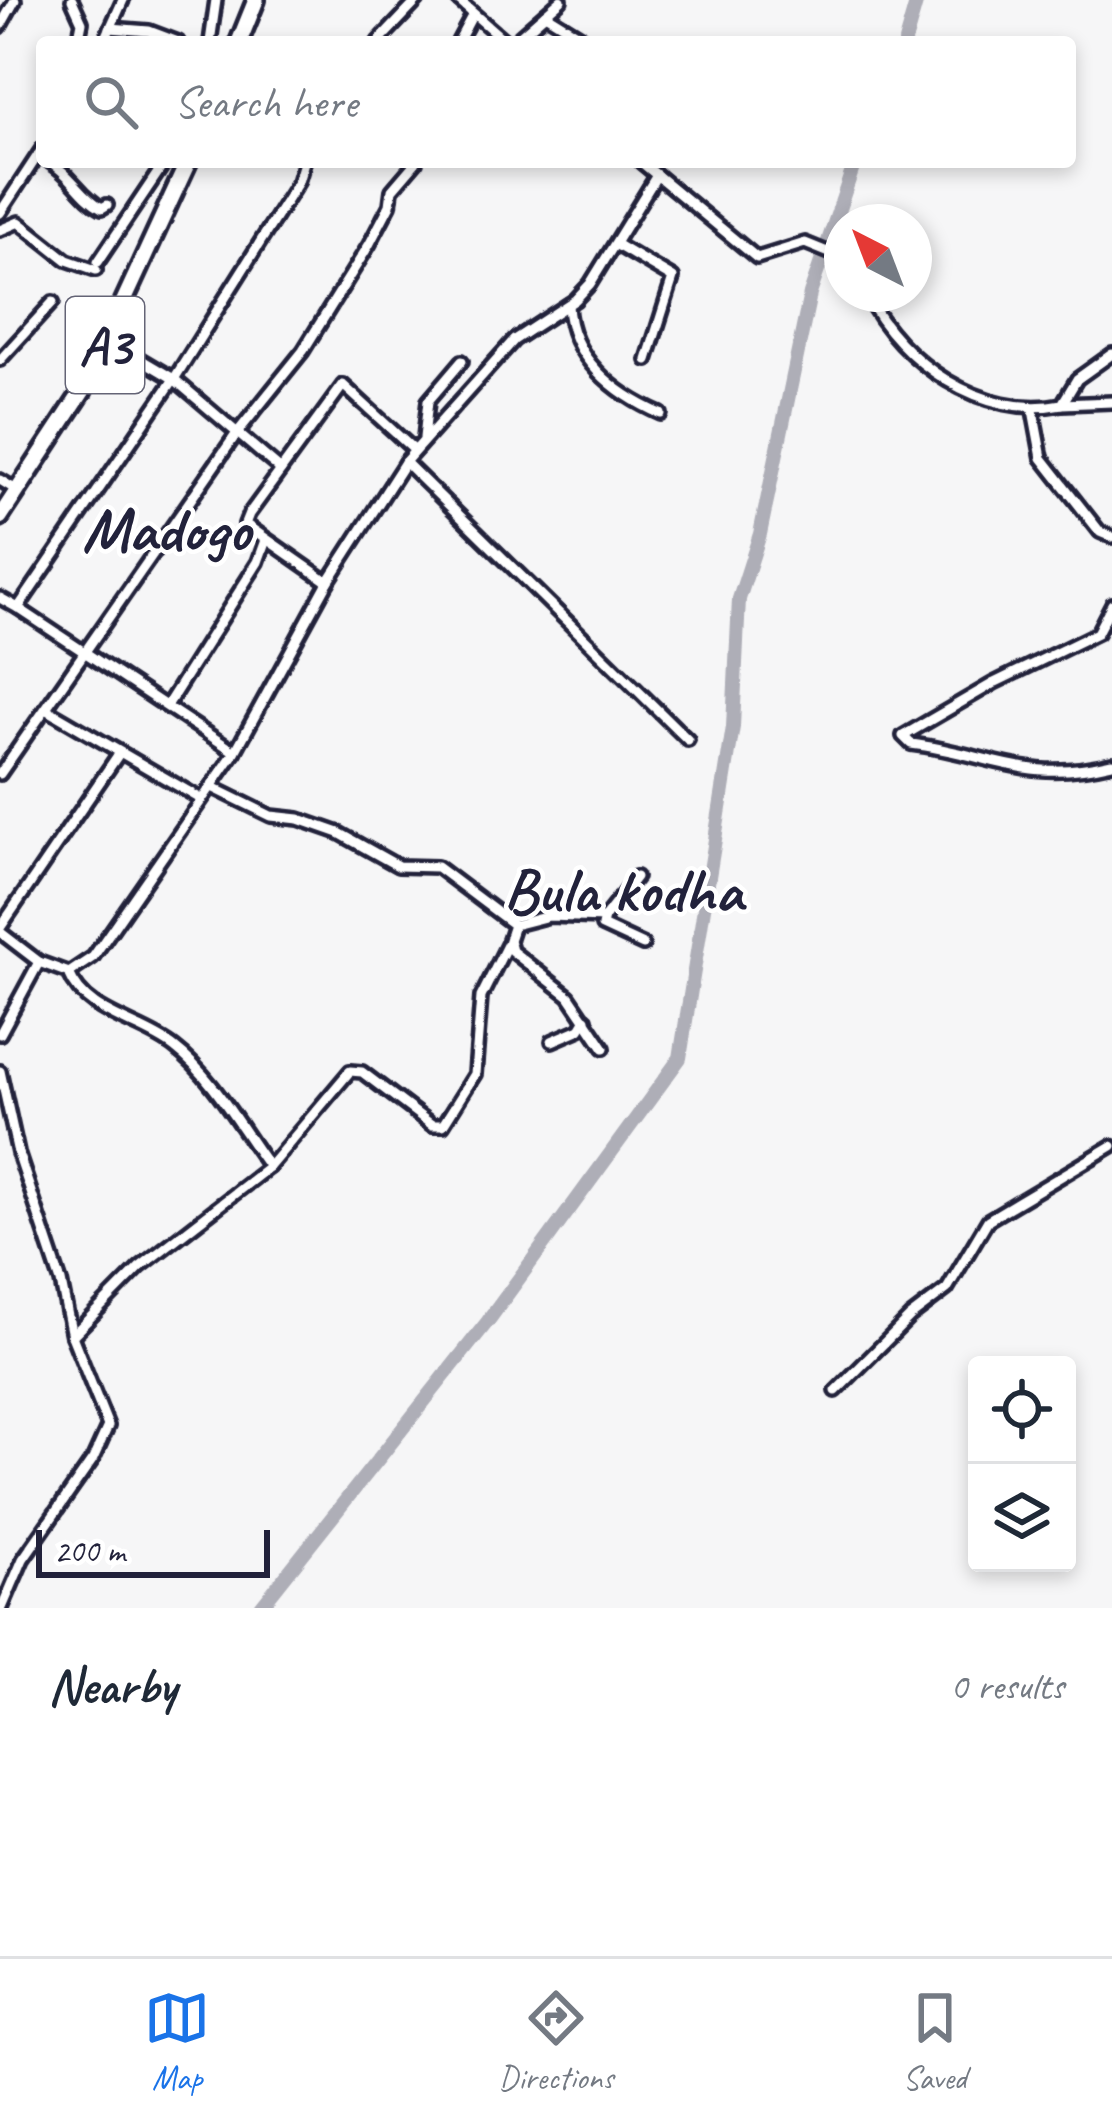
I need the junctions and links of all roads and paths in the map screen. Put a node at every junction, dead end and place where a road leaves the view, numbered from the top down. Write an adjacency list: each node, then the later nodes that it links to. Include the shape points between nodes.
1 (15, 0): 11 (street)
2 (72, 0): 13 (street)
3 (123, 0): 12 (street)
4 (216, 0): 16 (street)
5 (256, 0): 17 (highway)
6 (418, 0): 18 (street)
7 (458, 0): 9 (street)
8 (561, 0): 10 (street)
9 (473, 14): 19 (street); 20 (street)
10 (545, 14): 21 (street); 22 (street)
11 (0, 27)
12 (110, 28): 14 (street); 15 (street)
13 (79, 36)
14 (107, 36)
15 (162, 36)
16 (211, 36)
17 (241, 36)
18 (384, 36)
19 (461, 36)
20 (501, 36)
21 (517, 36)
22 (580, 36)
23 (36, 161): 31 (street)
24 (58, 168): 32 (street, via 88,201)
25 (161, 168): 33 (street, via 97,266 67,260 19,222)
26 (185, 168): 39 (highway, A3)
27 (302, 168): 44 (street)
28 (411, 168): 49 (street, via 303,351)
29 (648, 168): 30 (street)
30 (657, 175): 34 (street); 35 (street, via 757,258 805,243)
31 (2, 205)
32 (107, 205)
33 (0, 230)
34 (616, 245): 37 (street); 42 (street, via 673,278)
35 (824, 251)
36 (53, 302): 41 (street)
37 (568, 305): 48 (street, via 572,340 602,380); 50 (street, via 514,340)
38 (879, 312): 47 (street, via 912,358 968,392)
39 (108, 340): 44 (street); 55 (highway, A3)
40 (1112, 354): 46 (street, via 1077,379)
41 (0, 359)
42 (647, 360)
43 (462, 361): 50 (street, via 428,401)
44 (174, 379): 49 (street); 62 (street)
45 (1112, 402): 46 (street)
46 (1062, 404): 47 (street)
47 (1033, 410): 57 (street, via 1042,458)
48 (661, 414)
49 (237, 433): 53 (street); 63 (street)
50 (424, 438): 51 (street)
51 (414, 450): 52 (street); 53 (street, via 343,385)
52 (405, 462): 59 (street); 66 (street)
53 (281, 470): 58 (street, via 245,524)
54 (0, 480): 55 (street)
55 (18, 491): 56 (highway, A3)
56 (0, 517)
57 (1112, 537)
58 (266, 540): 59 (street); 64 (street)
59 (328, 582): 67 (street)
60 (0, 598): 62 (street)
61 (1112, 604): 69 (street, via 1097,634 903,736 1028,773)
62 (18, 608): 63 (street)
63 (88, 652): 64 (street); 65 (street)
64 (168, 704): 67 (street)
65 (48, 710): 68 (street); 70 (street)
66 (688, 740)
67 (235, 752): 71 (street)
68 (118, 755): 72 (street); 76 (street)
69 (1112, 764)
70 (0, 774)
71 (212, 787): 72 (street); 75 (street, via 272,816 339,833 398,866 436,867)
72 (200, 799): 80 (street, via 93,957)
73 (636, 877): 74 (street)
74 (604, 918): 75 (street, via 549,916); 78 (street, via 602,926)
75 (514, 925): 77 (street)
76 (0, 930): 79 (street)
77 (509, 940): 81 (street, via 518,958); 87 (street, via 482,997 475,1074 443,1125 350,1070)
78 (643, 945)
79 (39, 962): 80 (street); 82 (street)
80 (69, 974): 87 (street, via 84,998 184,1054)
81 (586, 1019): 83 (street); 84 (street)
82 (0, 1034)
83 (552, 1041)
84 (604, 1048)
85 (0, 1071): 88 (street)
86 (1112, 1146): 89 (street, via 988,1220 947,1289)
87 (269, 1167): 88 (street, via 140,1267)
88 (72, 1336): 90 (street, via 106,1414 106,1436 23,1558)
89 (836, 1390)
90 (2, 1608)

